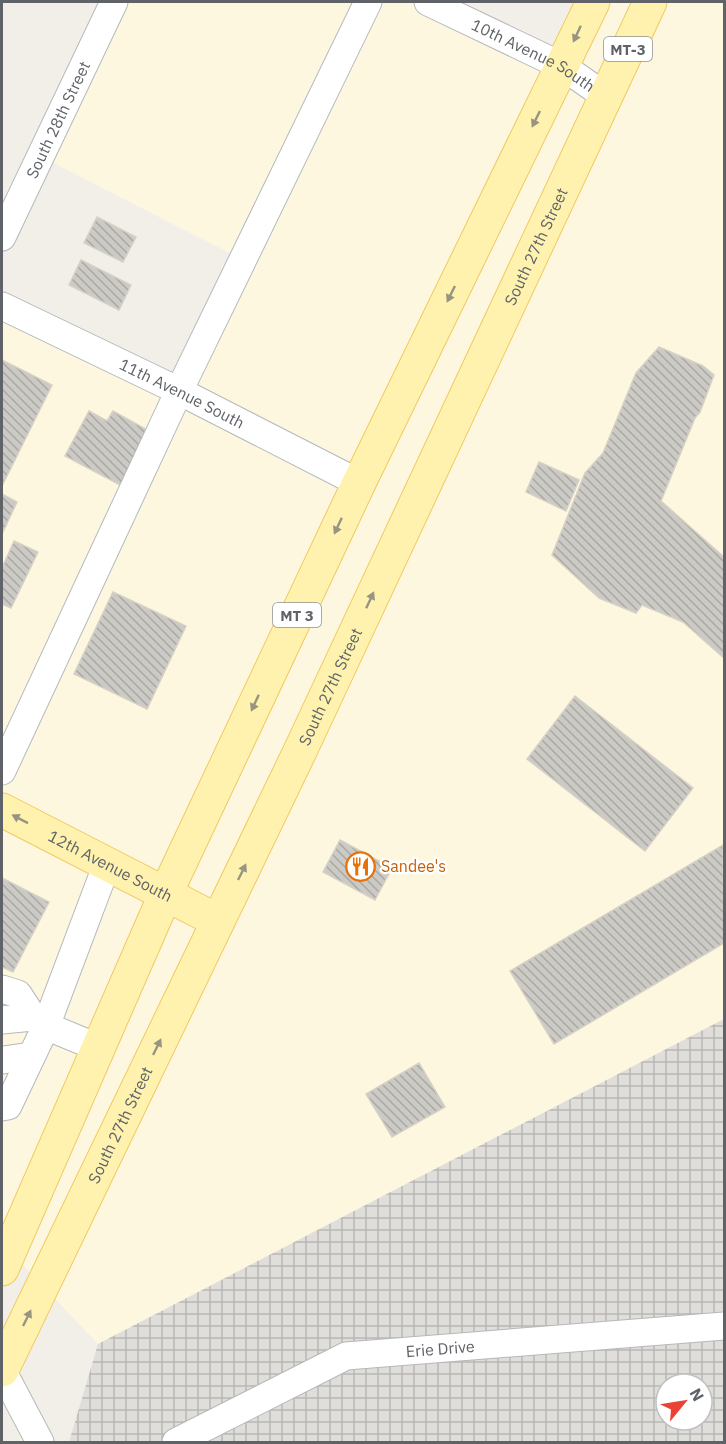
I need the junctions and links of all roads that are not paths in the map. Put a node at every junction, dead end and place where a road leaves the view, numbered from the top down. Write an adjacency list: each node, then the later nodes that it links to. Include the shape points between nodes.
1 (114, 2): 8 (street, South 28th Street)
2 (368, 2): 10 (street)
3 (428, 2): 6 (street, 10th Avenue South)
4 (593, 2): 6 (main road, MT 3, one-way to 6)
5 (650, 2): 7 (main road, South 27th Street / MT-3)
6 (562, 66): 7 (street, 10th Avenue South); 11 (main road, MT 3, one-way to 11)
7 (605, 96): 16 (main road, South 27th Street, one-way to 7)
8 (2, 237)
9 (2, 306): 10 (street, 11th Avenue South)
10 (179, 391): 11 (street, 11th Avenue South); 12 (street)
11 (358, 483): 15 (main road, MT 3, one-way to 15)
12 (2, 771)
13 (2, 810): 14 (main road, 12th Avenue South, one-way to 13)
14 (107, 864): 15 (main road, 12th Avenue South); 19 (street)
15 (166, 893): 16 (main road, 12th Avenue South); 20 (main road, MT 3)
16 (218, 921): 28 (main road, South 27th Street, one-way to 16)
17 (2, 988): 19 (street, via 18,994)
18 (2, 1020): 19 (street)
19 (39, 1022): 20 (street); 21 (street)
20 (99, 1048): 24 (main road, MT 3)
21 (31, 1056): 22 (street); 23 (street, via 8,1106)
22 (3, 1060)
23 (2, 1107)
24 (45, 1170): 25 (main road, via 22,1198); 26 (main road, MT 3)
25 (2, 1214)
26 (2, 1269)
27 (724, 1326): 30 (street, Erie Drive, via 346,1356)
28 (2, 1370): 29 (street)
29 (40, 1443)
30 (176, 1443)

